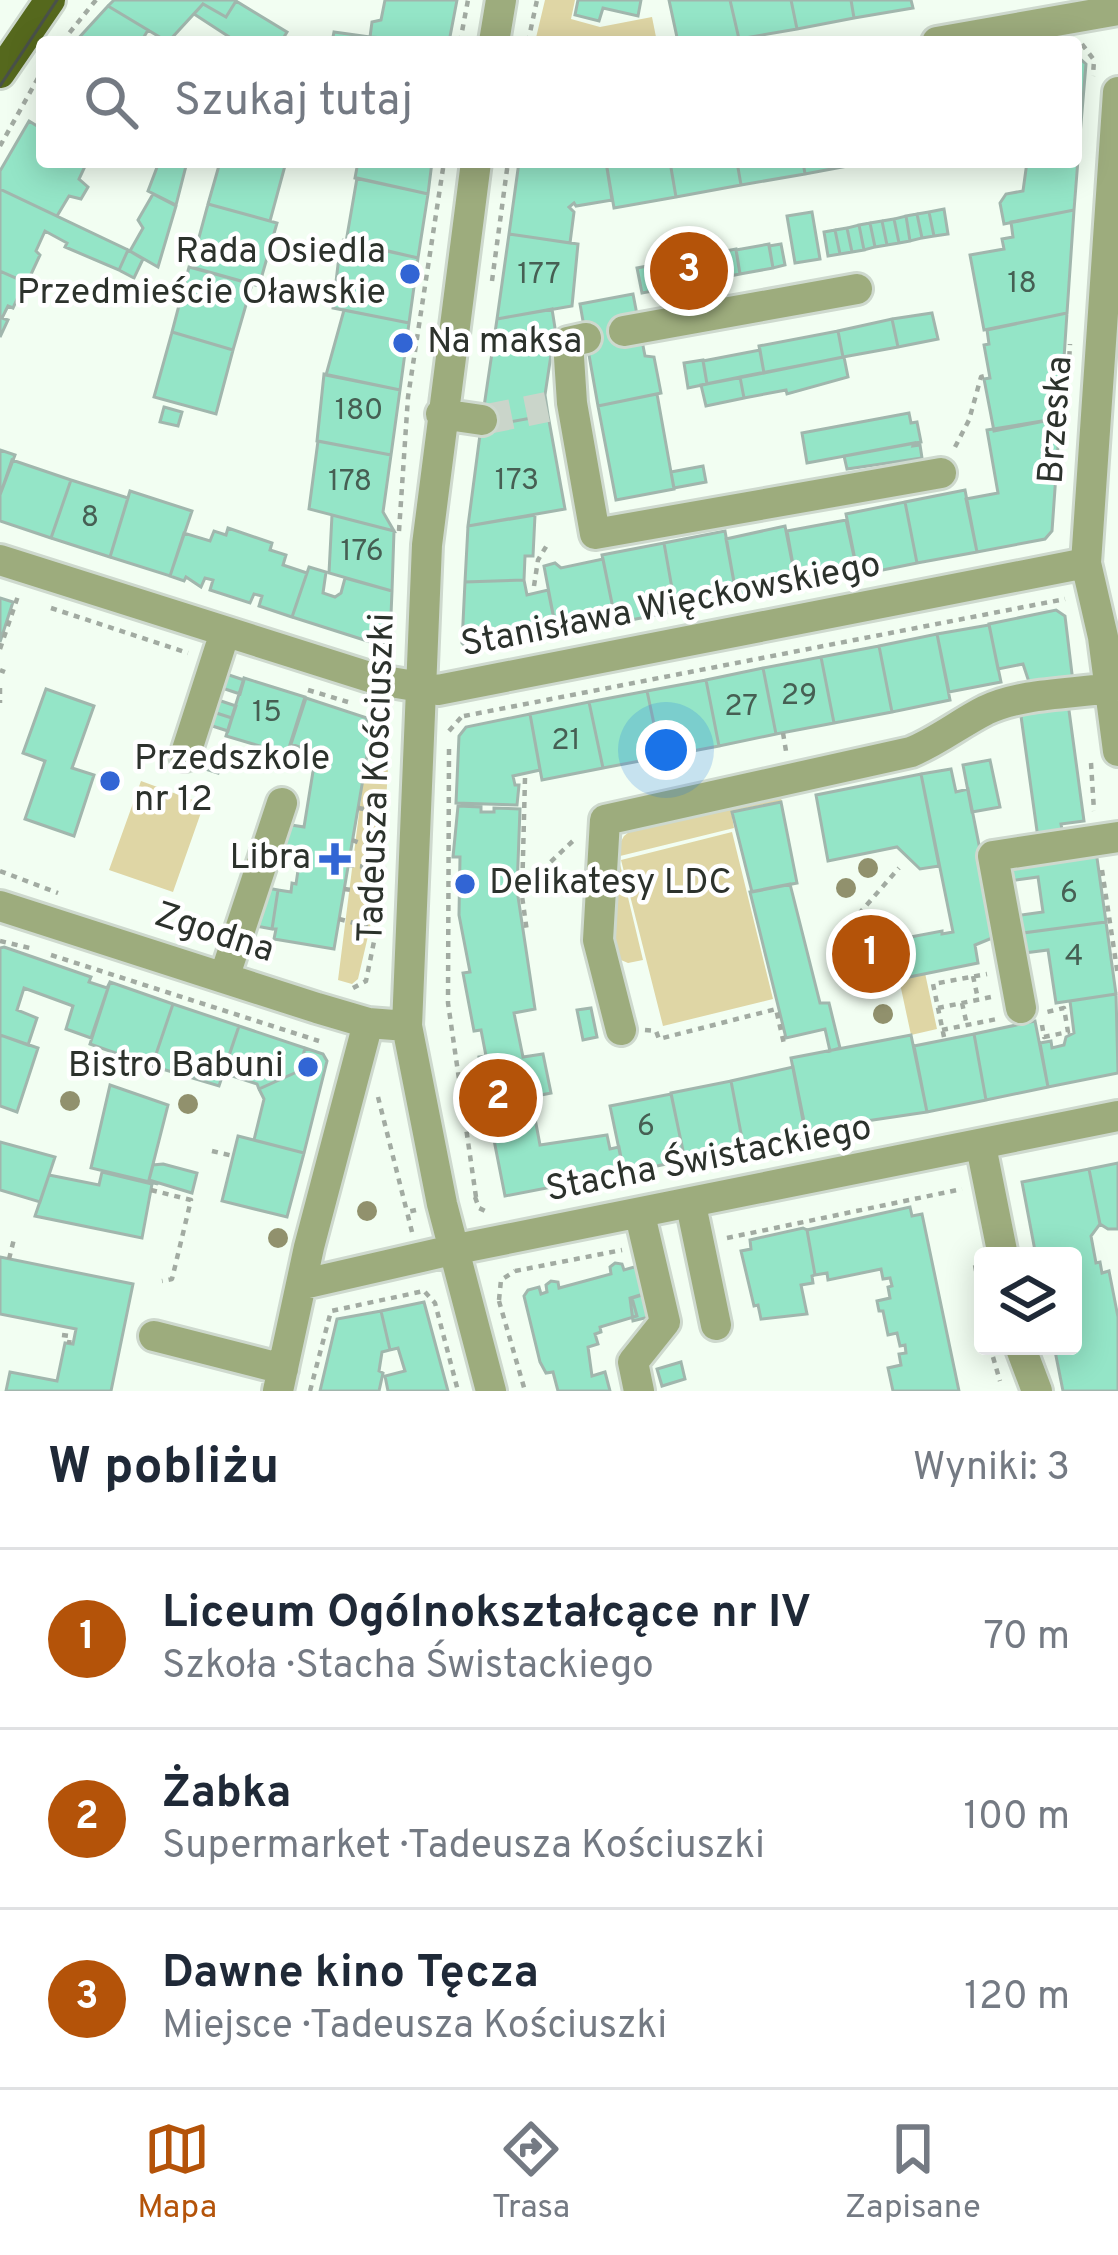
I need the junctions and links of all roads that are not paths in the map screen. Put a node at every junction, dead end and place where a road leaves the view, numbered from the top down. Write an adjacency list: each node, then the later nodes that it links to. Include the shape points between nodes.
1 (50, 0): 6 (main road)
2 (502, 0): 4 (street)
3 (1118, 10): 5 (street)
4 (495, 36)
5 (971, 36)
6 (0, 73)
7 (1118, 92): 16 (street, Brzeska)
8 (475, 168): 12 (street, Tadeusza Kościuszki)
9 (857, 290): 10 (street)
10 (624, 331)
11 (586, 338): 14 (street, via 568,342 560,405 595,533)
12 (441, 414): 13 (street); 20 (street, Tadeusza Kościuszki)
13 (482, 420)
14 (941, 473)
15 (0, 560): 17 (street, Stanisława Więckowskiego)
16 (1086, 563): 18 (street, Brzeska); 20 (street, Stanisława Więckowskiego, via 472,686)
17 (225, 632): 20 (street, Stanisława Więckowskiego); 22 (street)
18 (1111, 652): 19 (street, Brzeska)
19 (1110, 688): 21 (street, Brzeska); 30 (street, via 987,710 910,752 605,820 598,940)
20 (420, 689): 29 (street, Tadeusza Kościuszki)
21 (1104, 749)
22 (185, 756)
23 (282, 803): 26 (street)
24 (1108, 838): 27 (street, via 993,856)
25 (0, 906): 26 (street, Zgodna)
26 (224, 978): 28 (street, Zgodna)
27 (1023, 1001)
28 (368, 1023): 29 (street, Zgodna); 37 (street)
29 (407, 1026): 36 (street, Tadeusza Kościuszki)
30 (621, 1030)
31 (1118, 1116): 32 (street, Stacha Świstackiego)
32 (982, 1146): 33 (street, Stacha Świstackiego); 35 (street)
33 (691, 1204): 34 (street, Stacha Świstackiego); 38 (street)
34 (643, 1230): 36 (street, Stacha Świstackiego); 43 (street, via 665,1322 633,1362)
35 (1001, 1247)
36 (452, 1250): 37 (street, Stacha Świstackiego); 42 (street, Tadeusza Kościuszki)
37 (304, 1284): 41 (street)
38 (716, 1325)
39 (154, 1336): 41 (street)
40 (1023, 1355): 44 (street)
41 (280, 1380)
42 (491, 1391)
43 (639, 1391)
44 (1037, 1391)

